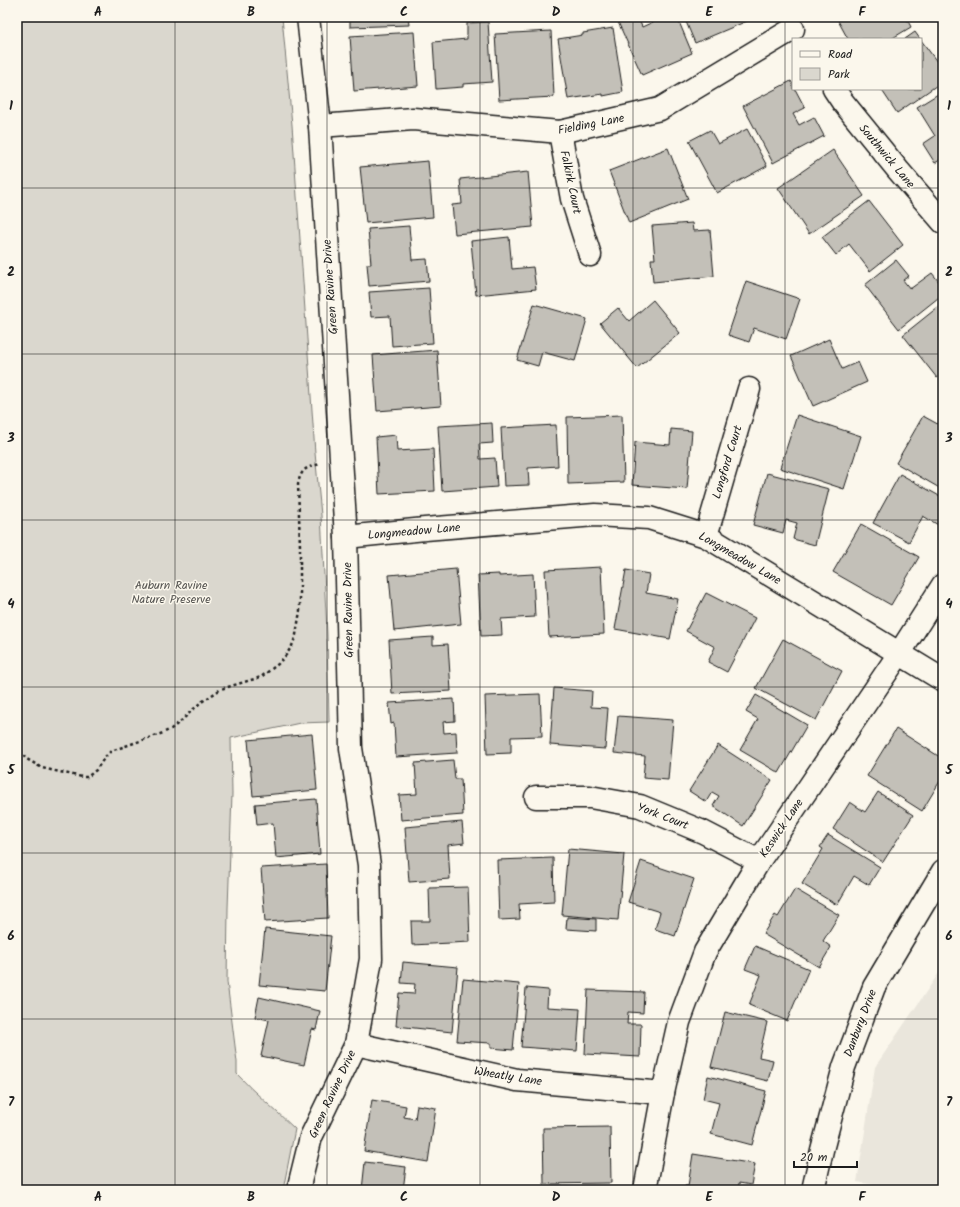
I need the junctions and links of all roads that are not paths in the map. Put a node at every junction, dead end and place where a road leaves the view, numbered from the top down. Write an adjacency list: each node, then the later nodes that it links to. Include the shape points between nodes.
1 (308, 17): 4 (street, Green Ravine Drive)
2 (793, 28): 5 (street, Fielding Lane, via 660,109)
3 (835, 90): 6 (street, Southwick Lane)
4 (320, 126): 5 (street, Fielding Lane, via 413,119); 10 (street, Green Ravine Drive)
5 (560, 132): 7 (street, Falkirk Court, via 572,199)
6 (943, 222)
7 (590, 255)
8 (749, 389): 9 (street, Longford Court)
9 (706, 536): 10 (street, Longmeadow Lane, via 649,518 595,515); 12 (street, Longmeadow Lane)
10 (346, 538): 17 (street, Green Ravine Drive, via 351,748 369,865 371,951)
11 (943, 585): 12 (street, Keswick Lane)
12 (899, 654): 13 (street, Longmeadow Lane); 15 (street, Keswick Lane)
13 (943, 680)
14 (536, 797): 15 (street, York Court, via 590,797 640,806 703,832)
15 (759, 861): 18 (street, Keswick Lane, via 705,952 679,1022)
16 (943, 871): 21 (street, Danbury Drive, via 874,987 844,1067)
17 (356, 1044): 18 (street, Wheatly Lane, via 517,1080); 19 (street, Green Ravine Drive, via 311,1137)
18 (663, 1093): 20 (street, Keswick Lane)
19 (298, 1190)
20 (646, 1190)
21 (813, 1190)

